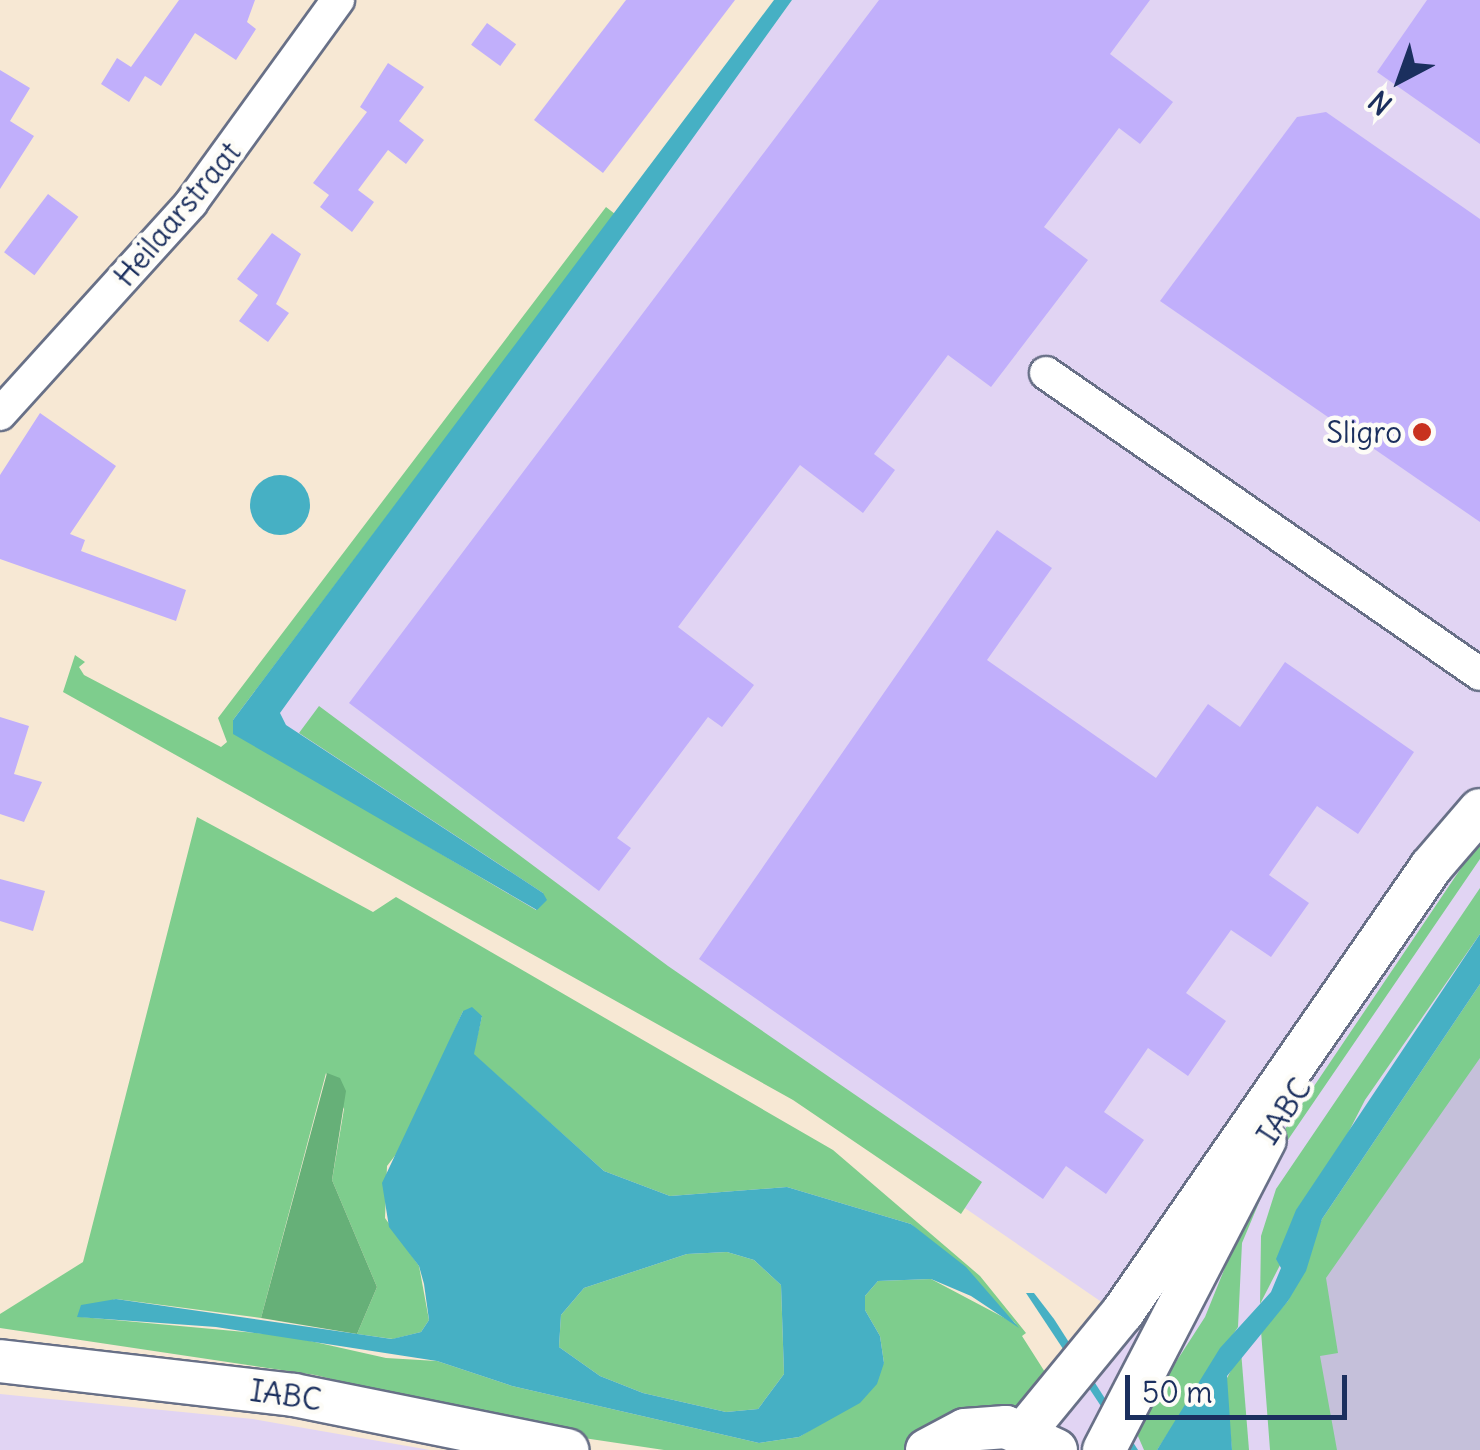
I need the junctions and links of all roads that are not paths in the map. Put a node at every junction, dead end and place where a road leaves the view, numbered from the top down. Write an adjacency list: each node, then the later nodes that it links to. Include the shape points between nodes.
1 (338, 0): 3 (street, Heilaarstraat, via 199,192)
2 (1046, 374): 4 (street)
3 (0, 414)
4 (1480, 674)
5 (1480, 810): 6 (street, IABC)
6 (1454, 846): 9 (street, IABC, via 1419,883 1123,1312); 9 (street, IABC, via 1444,874 1249,1165 1186,1300)
7 (0, 1361): 11 (street, IABC, via 294,1394)
8 (0, 1383): 10 (street, IABC, via 292,1414)
9 (1079, 1415): 12 (street, via 966,1430)
10 (472, 1450)
11 (568, 1450)
12 (927, 1450)

